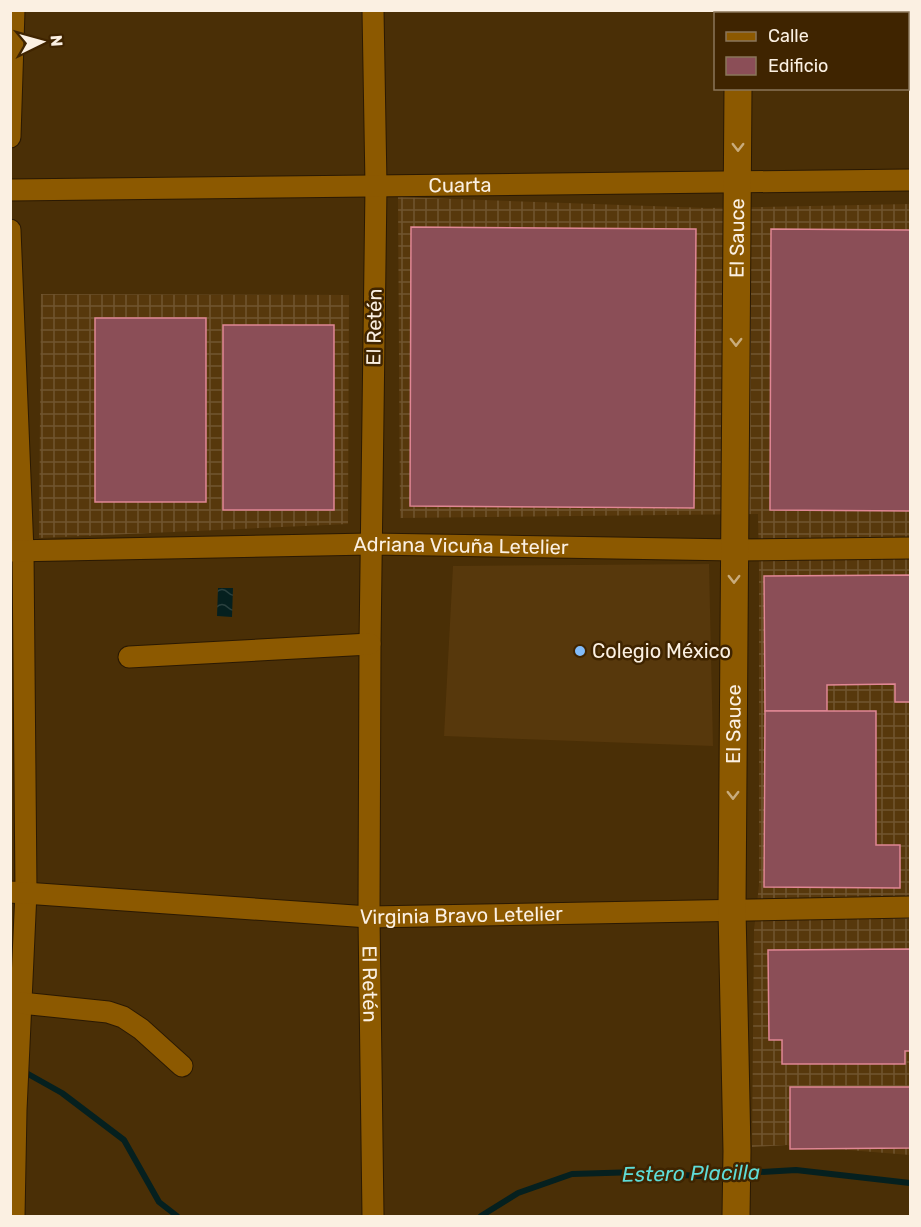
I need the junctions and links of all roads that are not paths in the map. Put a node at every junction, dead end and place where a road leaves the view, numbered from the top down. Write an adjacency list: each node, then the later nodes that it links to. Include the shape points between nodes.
1 (14, 10): 4 (street)
2 (373, 10): 7 (street, El Retén)
3 (738, 90): 6 (street, El Sauce, one-way to 6)
4 (10, 137)
5 (910, 180): 6 (street, Cuarta)
6 (737, 182): 7 (street, Cuarta); 12 (street, El Sauce, one-way to 12)
7 (376, 186): 8 (street, Cuarta); 10 (street, El Retén)
8 (10, 190)
9 (10, 230): 13 (street)
10 (371, 544): 12 (street, Adriana Vicuña Letelier); 13 (street, Adriana Vicuña Letelier); 14 (street, El Retén)
11 (910, 548): 12 (street, Adriana Vicuña Letelier)
12 (735, 550): 18 (street, El Sauce, one-way to 18)
13 (17, 552): 16 (street)
14 (370, 644): 15 (street); 19 (street, El Retén)
15 (129, 657)
16 (18, 892): 19 (street, Virginia Bravo Letelier); 20 (street)
17 (910, 907): 18 (street, Virginia Bravo Letelier)
18 (732, 910): 19 (street, Virginia Bravo Letelier); 22 (street, El Sauce)
19 (369, 917): 24 (street, El Retén)
20 (21, 1003): 21 (street, via 123,1017); 23 (street)
21 (182, 1066)
22 (736, 1205)
23 (15, 1216)
24 (373, 1216)

